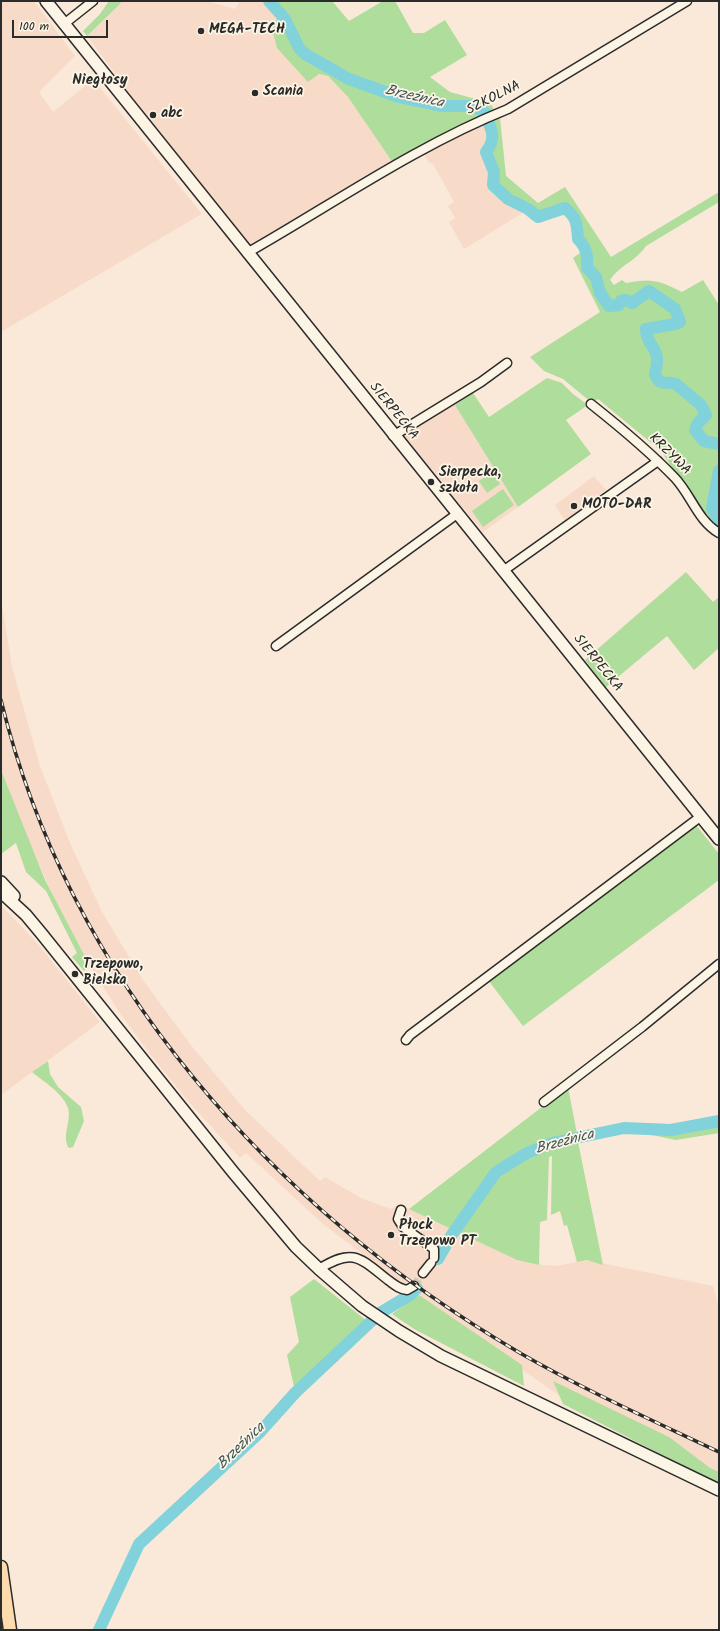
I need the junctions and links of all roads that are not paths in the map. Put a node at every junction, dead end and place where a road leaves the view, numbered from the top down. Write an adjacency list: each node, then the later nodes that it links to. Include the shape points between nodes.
1 (46, 1): 4 (street, SIERPECKA)
2 (93, 1): 4 (street)
3 (688, 1): 5 (street, SZKOLNA, via 508,109 479,120 399,164)
4 (64, 24): 5 (street, SIERPECKA)
5 (247, 253): 8 (street, SIERPECKA)
6 (507, 363): 8 (street)
7 (591, 404): 9 (street, KRZYWA, via 626,431)
8 (394, 436): 10 (street, SIERPECKA)
9 (658, 461): 11 (street, KRZYWA, via 687,492 706,521); 12 (street)
10 (457, 514): 12 (street, SIERPECKA); 13 (street)
11 (719, 533)
12 (503, 571): 14 (street, SIERPECKA)
13 (276, 646)
14 (700, 817): 15 (street, SIERPECKA); 20 (street)
15 (719, 840)
16 (1, 882): 18 (street, via 15,897)
17 (1, 892): 18 (street)
18 (26, 915): 23 (street, via 274,1223)
19 (719, 964): 21 (street, via 642,1028)
20 (406, 1040)
21 (544, 1102)
22 (402, 1210): 24 (street, via 398,1219 403,1226 434,1250 432,1260)
23 (319, 1269): 25 (street, via 338,1259 353,1256 399,1288 407,1290); 26 (street, via 371,1312 441,1356)
24 (423, 1273)
25 (414, 1286)
26 (719, 1490)
27 (1, 1567): 28 (main road)
28 (10, 1629)

